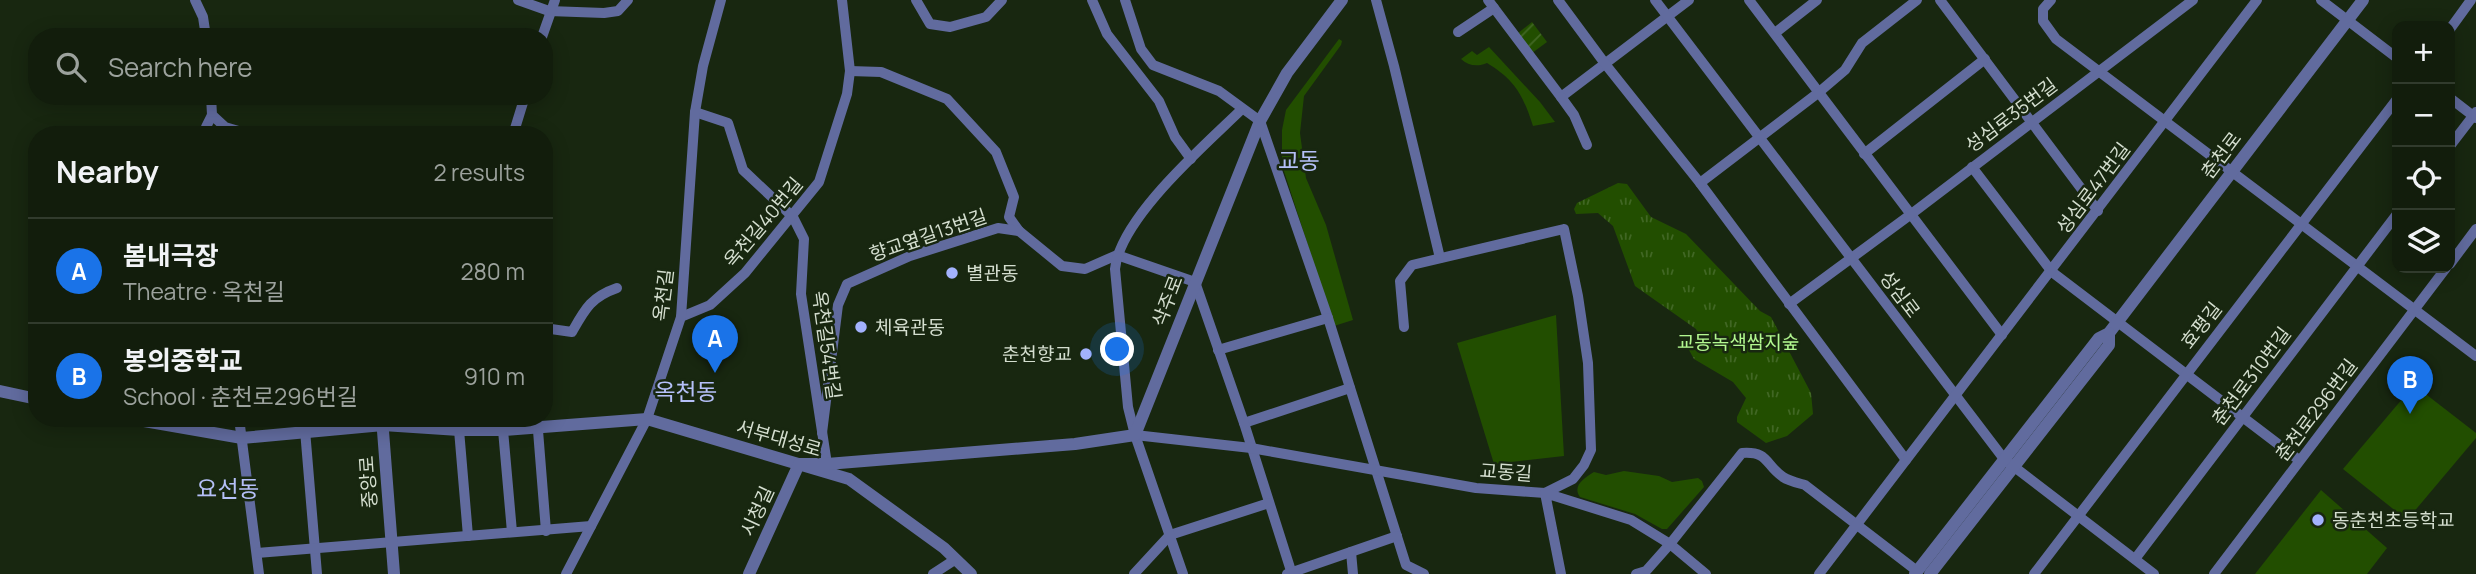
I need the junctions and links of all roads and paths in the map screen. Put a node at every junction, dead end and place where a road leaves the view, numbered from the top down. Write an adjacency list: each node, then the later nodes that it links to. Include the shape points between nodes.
1 (195, 0): 31 (street)
2 (518, 0): 27 (street)
3 (555, 0): 27 (street)
4 (628, 0): 27 (street, via 618,10 604,13)
5 (721, 0): 47 (street, 옥천길)
6 (842, 0): 38 (street, 옥천길40번길)
7 (916, 0): 8 (street, via 930,24 950,27 986,17)
8 (1002, 0)
9 (1092, 0): 60 (street, via 1107,34 1159,101)
10 (1125, 0): 46 (street, via 1141,49 1153,65 1219,91)
11 (1342, 0): 50 (street, 삭주로, via 1287,74)
12 (1376, 0): 73 (street)
13 (1558, 0): 37 (street)
14 (1655, 0): 28 (street, 성심로)
15 (1689, 0): 28 (street)
16 (1749, 0): 34 (street)
17 (1817, 0): 34 (street)
18 (1917, 0): 40 (street, via 1862,43 1845,70)
19 (1940, 0): 36 (street)
20 (2051, 0): 39 (street, via 2043,9 2043,21 2056,39)
21 (2193, 0): 39 (street, 성심로35번길)
22 (2257, 0): 52 (street, 성심로47번길)
23 (2321, 0): 29 (street)
24 (2363, 0): 29 (street, 춘천로)
25 (2471, 0): 30 (street)
26 (1491, 4): 33 (street); 41 (street)
27 (549, 11): 32 (street)
28 (1667, 16): 37 (street); 56 (street, 성심로)
29 (2348, 20): 35 (street); 62 (street, 춘천로)
30 (2455, 22)
31 (205, 28)
32 (544, 28)
33 (1458, 32)
34 (1774, 33): 40 (street)
35 (2392, 54)
36 (1984, 59): 51 (street); 59 (street)
37 (1606, 65): 41 (street); 63 (street)
38 (850, 71): 66 (street, 옥천길40번길, via 848,94 820,182); 70 (street, via 881,72 947,99 996,152 1014,197 1009,217)
39 (2099, 72): 51 (street, 성심로35번길); 52 (street)
40 (1818, 93): 56 (street); 59 (street)
41 (1561, 97): 58 (street)
42 (2455, 101): 49 (street)
43 (212, 105): 48 (street)
44 (522, 105): 55 (street)
45 (2392, 105): 68 (street, 효평길)
46 (1242, 109): 50 (street); 60 (street)
47 (695, 112): 66 (street, 옥천길54번길, via 728,123 743,170); 82 (street, 옥천길)
48 (212, 115): 53 (street); 54 (street)
49 (2475, 115): 57 (street)
50 (1260, 121): 78 (street, 삭주로); 83 (street)
51 (2031, 121): 61 (street, 성심로35번길); 64 (street)
52 (2165, 121): 62 (street); 64 (street, 성심로47번길)
53 (206, 126)
54 (225, 126)
55 (516, 126)
56 (1759, 138): 63 (street); 74 (street, 성심로)
57 (2455, 140)
58 (1587, 145)
59 (1864, 154): 65 (street)
60 (1191, 159): 71 (street, via 1144,209)
61 (1972, 167): 65 (street, 성심로35번길); 76 (street)
62 (2233, 172): 68 (street); 84 (street, 춘천로)
63 (1700, 183): 80 (street)
64 (2098, 211): 76 (street, 성심로47번길)
65 (1910, 215): 74 (street, 성심로35번길); 87 (street)
66 (793, 217): 82 (street, 옥천길40번길, via 745,273 710,305); 110 (street, 옥천길54번길, via 804,239 801,294)
67 (2392, 220): 75 (street, 춘천로310번길)
68 (2300, 225): 75 (street); 90 (street, 효평길)
69 (2476, 229): 72 (street)
70 (1019, 231): 71 (street, via 1062,266 1085,269); 110 (street, 향교옆길13번길, via 998,228 910,256 847,284 838,305)
71 (1117, 255): 78 (street); 111 (street, via 1128,407)
72 (2455, 257)
73 (1440, 258): 85 (street, 교동길, via 1412,265 1403,275); 120 (street, 교동길, via 1564,229 1588,363 1591,450 1573,479)
74 (1851, 258): 80 (street, 성심로35번길); 93 (street, 성심로)
75 (2357, 266): 81 (street); 95 (street, 춘천로310번길)
76 (2052, 272): 84 (street); 87 (street, 성심로47번길)
77 (2442, 273): 81 (street, 춘천로296번길)
78 (1195, 282): 88 (street); 111 (street, 삭주로)
79 (617, 288): 86 (street, via 588,305 572,332)
80 (1789, 304): 114 (street)
81 (2415, 309): 89 (street); 115 (street, 춘천로296번길)
82 (681, 317): 96 (street, 옥천길)
83 (1328, 318): 88 (street); 91 (street)
84 (2118, 321): 90 (street); 118 (street, 춘천로, via 2099,338)
85 (1404, 327)
86 (553, 329)
87 (2002, 335): 93 (street, 성심로47번길)
88 (1218, 350): 98 (street)
89 (2476, 356)
90 (2186, 373): 95 (street); 122 (street, 효평길)
91 (1350, 388): 98 (street); 119 (street)
92 (0, 391): 94 (street)
93 (1955, 396): 114 (street, 성심로47번길); 118 (street, 성심로)
94 (28, 397)
95 (2242, 416): 115 (street); 136 (street, 춘천로310번길)
96 (647, 419): 97 (street, 서부대성로); 116 (street, 서부대성로); 124 (street, 옥천길)
97 (553, 422)
98 (1244, 423): 113 (street)
99 (179, 427): 112 (street, 서부대성로)
100 (240, 427): 112 (street)
101 (305, 427): 109 (street)
102 (344, 427): 109 (street, 서부대성로)
103 (382, 427): 130 (street, 중앙로)
104 (458, 427): 128 (street)
105 (480, 427): 108 (street, 서부대성로)
106 (518, 427): 108 (street, 서부대성로)
107 (538, 427): 125 (street)
108 (503, 430): 126 (street)
109 (305, 432): 112 (street, 서부대성로); 132 (street)
110 (822, 433): 117 (street, 옥천길54번길)
111 (1135, 435): 113 (street, 교동길); 117 (street); 127 (street)
112 (242, 438): 134 (street)
113 (1251, 448): 119 (street, 교동길); 121 (street)
114 (1906, 460): 123 (street, 성심로47번길)
115 (2300, 460): 156 (street, 춘천로296번길)
116 (799, 464): 117 (street); 135 (street, 서부대성로, via 849,479); 143 (street, 시청길)
117 (827, 464)
118 (2009, 464): 122 (street, 성심로); 138 (street, 춘천로)
119 (1375, 471): 120 (street, 교동길, via 1476,488); 129 (street)
120 (1545, 493): 131 (street, via 1631,520); 150 (street)
121 (1269, 503): 127 (street); 137 (street)
122 (2077, 516): 136 (street, 성심로); 154 (street, 효평길)
123 (1856, 525): 131 (street, via 1805,485 1784,478 1763,455 1742,453); 138 (street); 153 (street, 성심로47번길)
124 (591, 526): 125 (street); 142 (street, 옥천길)
125 (546, 530): 126 (street)
126 (512, 532): 128 (street)
127 (1170, 535): 146 (street); 147 (street)
128 (468, 536): 130 (street)
129 (1397, 536): 133 (street); 149 (street, via 1406,565)
130 (392, 543): 132 (street); 141 (street, 중앙로)
131 (1670, 544): 151 (street, via 1646,571); 152 (street)
132 (315, 547): 134 (street); 140 (street)
133 (1351, 552): 137 (street); 148 (street)
134 (257, 553): 139 (street)
135 (956, 559): 144 (street); 145 (street, 서부대성로)
136 (2135, 559): 155 (street, 성심로)
137 (1291, 573)
138 (1921, 573)
139 (259, 574)
140 (317, 574)
141 (394, 574)
142 (566, 574)
143 (749, 574)
144 (933, 574)
145 (971, 574)
146 (1134, 574)
147 (1183, 574)
148 (1353, 574)
149 (1424, 574)
150 (1561, 574)
151 (1636, 574)
152 (1706, 574)
153 (1819, 574)
154 (2034, 574)
155 (2154, 574)
156 (2214, 574)

